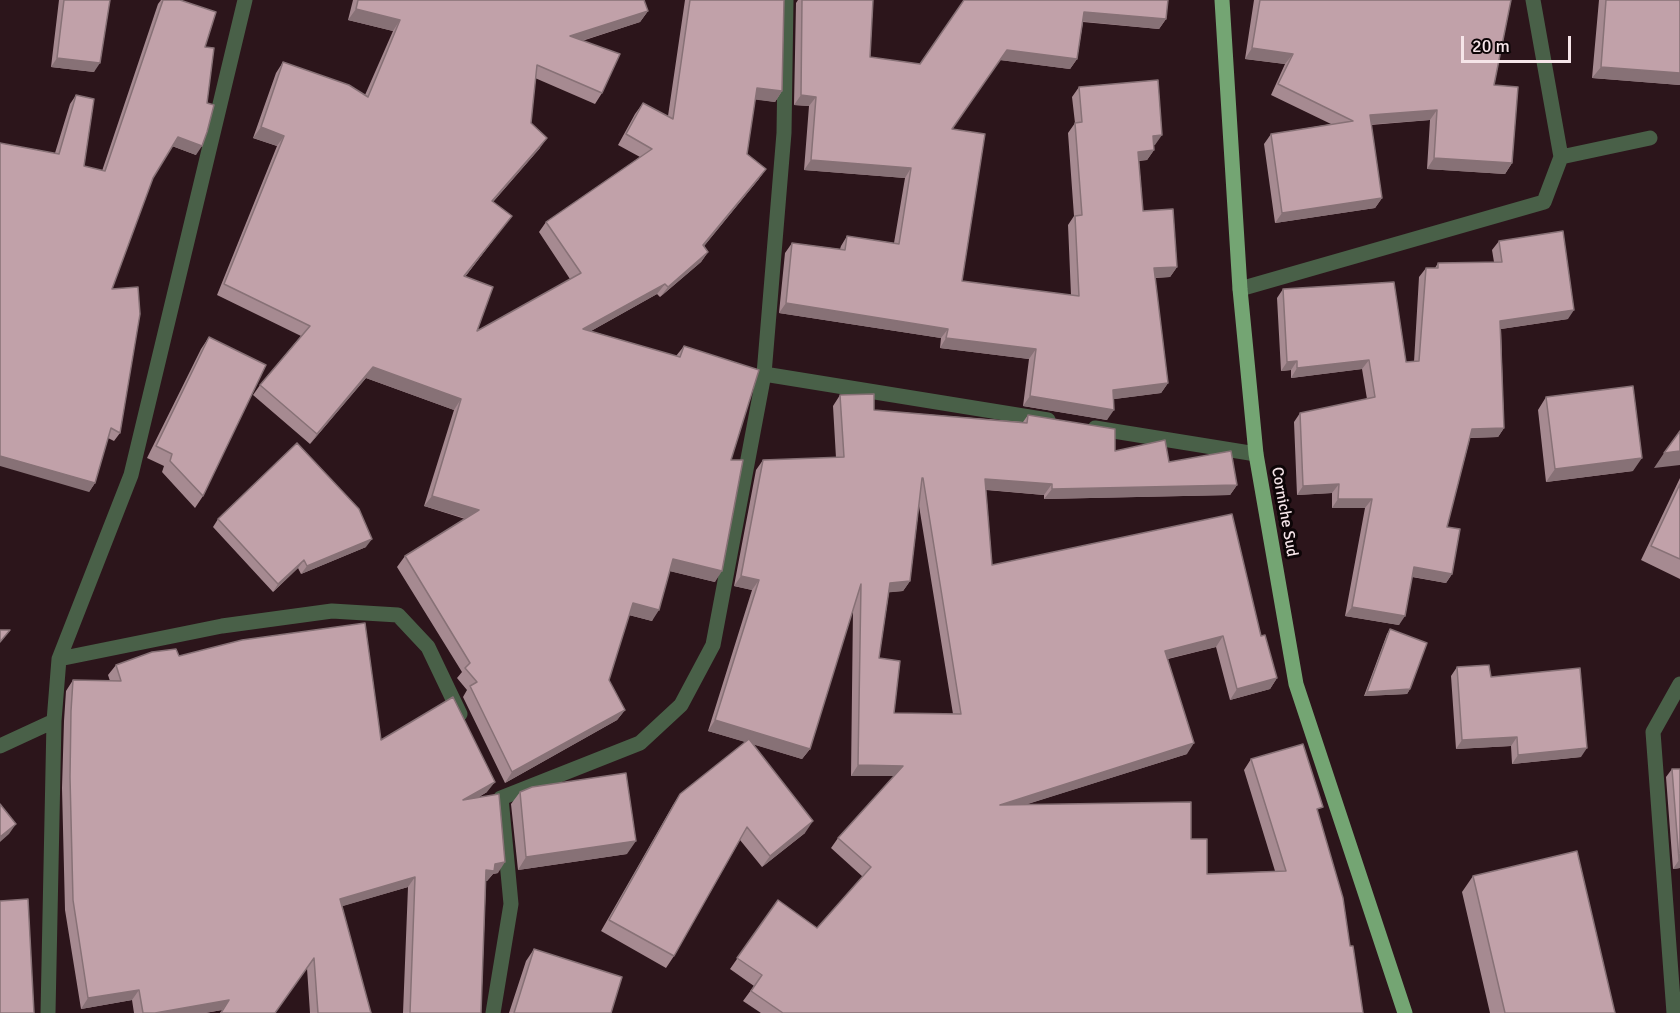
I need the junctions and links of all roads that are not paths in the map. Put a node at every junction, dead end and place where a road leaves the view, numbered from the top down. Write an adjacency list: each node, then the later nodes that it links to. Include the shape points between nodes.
1 (245, 0): 10 (street, via 131,475)
2 (786, 0): 8 (street, via 784,133)
3 (1222, 0): 7 (main road, Corniche Sud)
4 (1533, 0): 6 (street)
5 (1650, 138): 6 (street)
6 (1561, 157): 7 (street, via 1544,202)
7 (1240, 290): 9 (main road, Corniche Sud)
8 (764, 374): 9 (street); 16 (street, via 713,645 681,705 640,743 498,793 511,904)
9 (1256, 454): 17 (main road, Corniche Sud, via 1296,684)
10 (59, 659): 12 (street); 13 (street, via 222,626 332,611 398,615 428,647)
11 (1680, 684): 18 (street, via 1653,732)
12 (54, 722): 14 (street); 15 (street)
13 (467, 728)
14 (0, 746)
15 (48, 1013)
16 (493, 1013)
17 (1405, 1013)
18 (1674, 1013)

